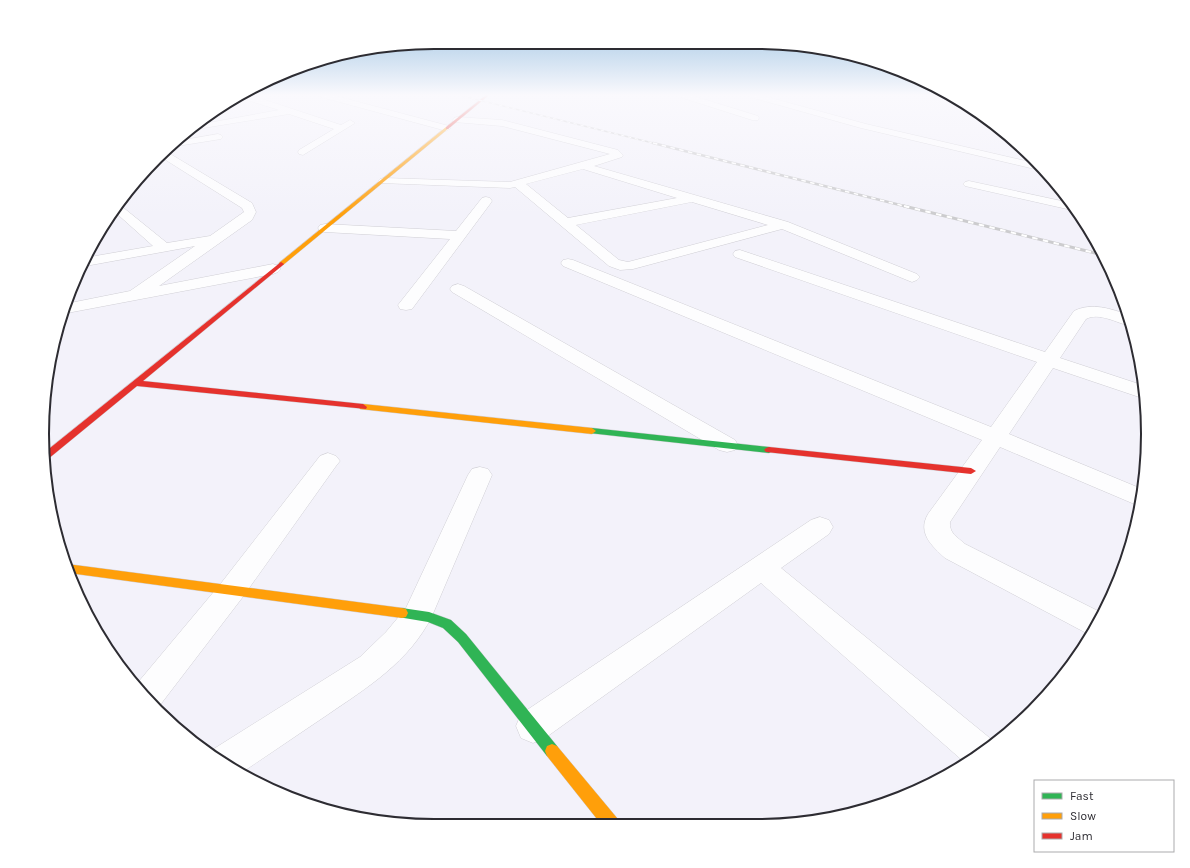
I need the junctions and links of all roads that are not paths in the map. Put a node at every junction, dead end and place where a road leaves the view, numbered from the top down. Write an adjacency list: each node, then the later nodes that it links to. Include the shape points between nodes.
1 (224, 136): 6 (street)
2 (330, 136): 8 (street)
3 (437, 136): 15 (main road)
4 (548, 136): 12 (street, via 618,155)
5 (903, 136): 10 (street)
6 (182, 144)
7 (1016, 150): 10 (street)
8 (303, 152)
9 (168, 156): 26 (street, via 250,208 247,216)
10 (998, 158): 11 (street)
11 (1031, 165)
12 (583, 166): 16 (street); 18 (street)
13 (1007, 168): 14 (street)
14 (1041, 176)
15 (384, 181): 16 (street, via 496,186); 24 (main road)
16 (518, 184): 22 (street)
17 (969, 184): 20 (street)
18 (692, 199): 22 (street); 23 (street)
19 (486, 202): 25 (street)
20 (1066, 206)
21 (121, 211): 27 (street)
22 (565, 223): 23 (street, via 620,266)
23 (783, 225): 32 (street)
24 (324, 228): 25 (street); 31 (main road)
25 (460, 236): 35 (street)
26 (215, 239): 27 (street); 34 (street)
27 (164, 248): 29 (street)
28 (740, 254): 38 (street)
29 (90, 261)
30 (568, 263): 41 (street)
31 (273, 269): 34 (street); 39 (main road)
32 (912, 277)
33 (458, 289): 42 (street)
34 (134, 296): 36 (street)
35 (406, 305)
36 (70, 308)
37 (1124, 319): 38 (street, via 1102,313 1084,312)
38 (1049, 359): 40 (street); 41 (street)
39 (135, 383): 42 (main road); 43 (main road)
40 (1139, 391)
41 (995, 437): 45 (street); 47 (street)
42 (727, 445): 45 (main road)
43 (50, 453)
44 (328, 461): 51 (street)
45 (971, 471): 53 (street, via 937,521 936,529 942,539 955,552)
46 (480, 475): 52 (street)
47 (1136, 496)
48 (820, 527): 49 (street)
49 (760, 567): 55 (street); 56 (street)
50 (73, 569): 51 (main road)
51 (232, 590): 52 (main road); 54 (street)
52 (417, 616): 55 (main road, via 429,617 447,624 462,638); 57 (street, via 397,642 371,667)
53 (1091, 622)
54 (150, 693)
55 (533, 726): 58 (main road)
56 (977, 749)
57 (230, 760)
58 (607, 819)

